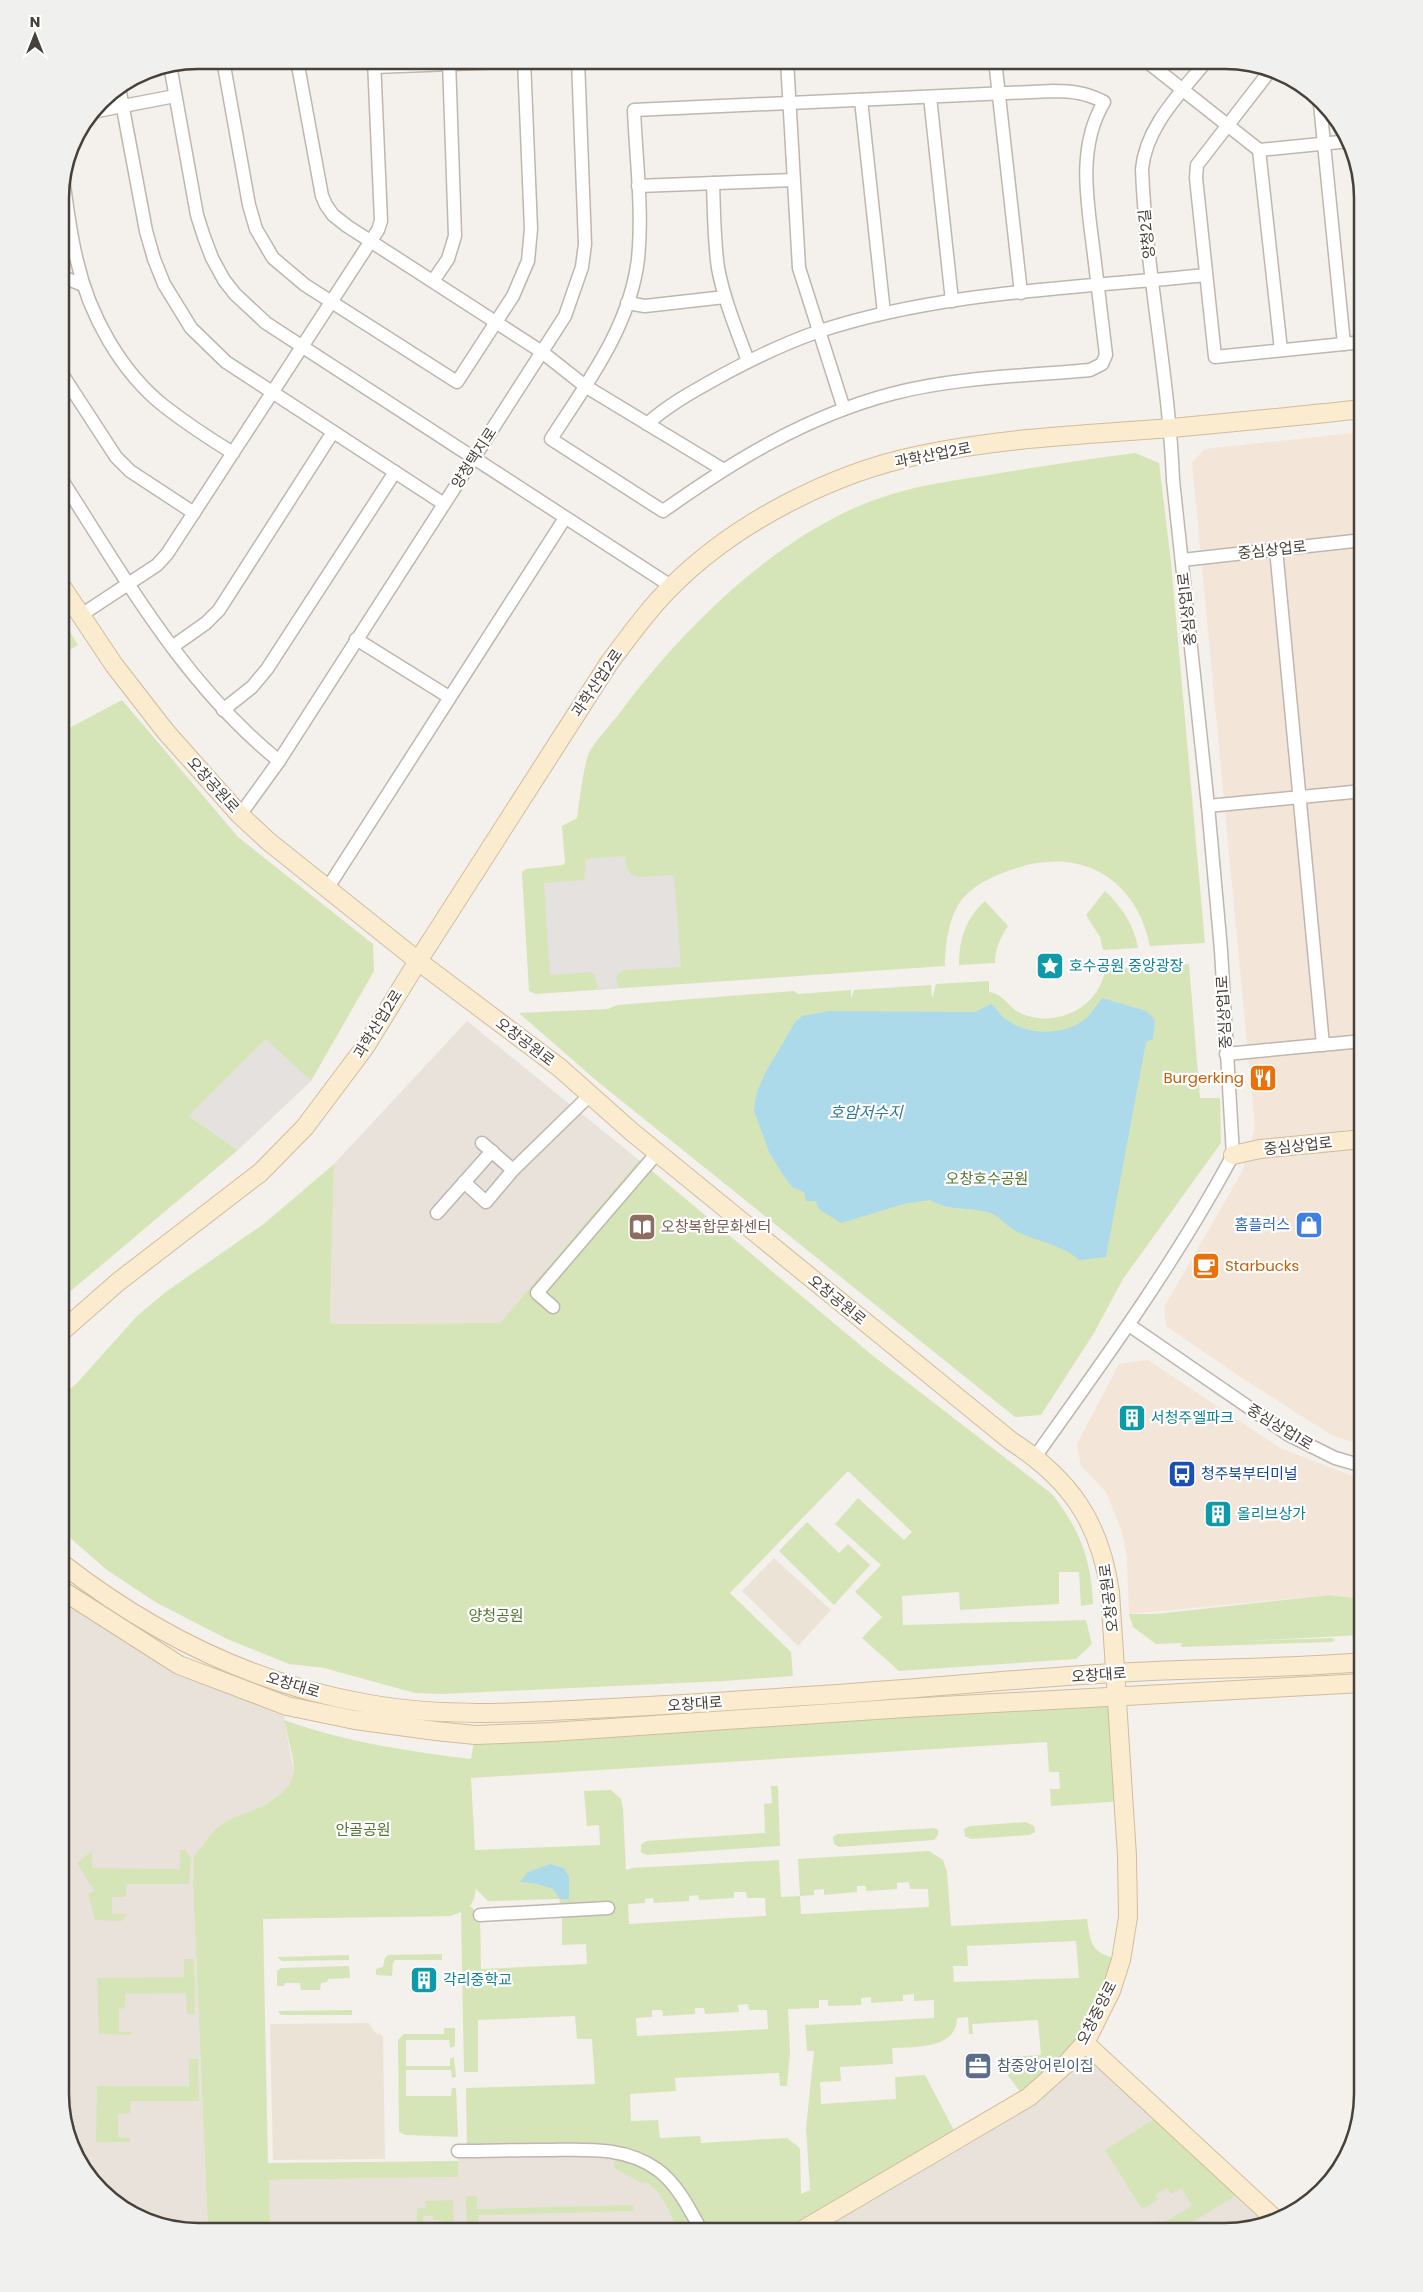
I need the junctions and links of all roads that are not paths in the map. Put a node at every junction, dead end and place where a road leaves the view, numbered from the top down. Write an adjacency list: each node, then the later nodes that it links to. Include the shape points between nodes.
1 (225, 69): 41 (street, via 256,229 273,258 284,269)
2 (299, 69): 31 (street, via 319,185 326,205 347,226)
3 (374, 69): 31 (street, via 382,221)
4 (449, 69): 35 (street, via 456,236 448,259)
5 (524, 69): 44 (street, via 530,247 522,278)
6 (578, 69): 50 (street, 양청택지로, via 586,244 576,290 565,316)
7 (787, 69): 19 (street)
8 (996, 69): 15 (street)
9 (1157, 69): 13 (street)
10 (1200, 69): 13 (street, 양청2길)
11 (171, 71): 16 (street)
12 (1266, 76): 23 (street)
13 (1184, 90): 23 (street); 34 (street, 양청2길, via 1161,119 1143,156)
14 (121, 94): 20 (street)
15 (998, 94): 17 (street); 37 (street, via 1075,91 1090,94 1104,102 1090,134 1086,168); 38 (street)
16 (175, 96): 20 (street); 48 (street, via 198,215 212,258 235,294 250,310)
17 (930, 97): 18 (street); 40 (street)
18 (861, 100): 19 (street); 43 (street)
19 (789, 103): 27 (street); 29 (street, via 634,110)
20 (123, 105): 21 (street); 54 (street, via 146,231 164,284 191,328 208,346)
21 (103, 110)
22 (1321, 112): 25 (street)
23 (1227, 124): 26 (street); 32 (street, via 1197,165)
24 (1342, 142): 25 (street)
25 (1324, 144): 26 (street); 47 (street)
26 (1259, 150): 49 (street)
27 (794, 180): 28 (street); 45 (street, via 799,268)
28 (713, 183): 29 (street); 39 (street, via 716,249)
29 (638, 186): 42 (street, via 638,261)
30 (69, 216): 36 (street)
31 (371, 241): 35 (street); 41 (street)
32 (1206, 275): 34 (street); 49 (street, via 1215,357)
33 (69, 280): 36 (street)
34 (1152, 280): 37 (street); 58 (street, 양청2길)
35 (433, 281): 44 (street)
36 (83, 285): 60 (street, via 95,314 128,368 162,405)
37 (1098, 286): 38 (street); 55 (street, via 1106,355 1097,368 926,386)
38 (1021, 293): 40 (street)
39 (725, 297): 42 (street, via 645,306); 51 (street)
40 (952, 300): 43 (street)
41 (332, 302): 44 (street, via 458,382); 48 (street)
42 (627, 303): 53 (street, via 614,338)
43 (884, 313): 45 (street)
44 (497, 322): 50 (street)
45 (819, 331): 51 (street); 55 (street)
46 (1354, 343): 47 (street)
47 (1344, 344): 49 (street)
48 (303, 347): 54 (street); 61 (street)
49 (1281, 350)
50 (542, 352): 53 (street); 61 (street, 양청택지로)
51 (748, 361): 57 (street, via 664,409)
52 (69, 384): 66 (street, via 130,471)
53 (585, 386): 57 (street); 62 (street, via 551,439 663,511)
54 (273, 393): 59 (street); 60 (street)
55 (844, 409): 62 (street, via 804,424)
56 (1354, 410): 58 (street, 과학산업2로)
57 (647, 424): 62 (street)
58 (1171, 428): 70 (street, 중심상업1로); 72 (street, 과학산업2로, via 994,444 919,455 879,466 799,498 765,516)
59 (333, 432): 63 (street); 76 (street, via 219,610)
60 (233, 453): 66 (street)
61 (474, 458): 65 (street, 양청택지로); 67 (street)
62 (722, 469)
63 (395, 472): 65 (street); 78 (street, via 267,669 252,687)
64 (69, 491): 71 (street)
65 (444, 504): 75 (street, 양청택지로)
66 (194, 513): 71 (street, via 157,564)
67 (565, 518): 72 (street); 77 (street)
68 (1354, 541): 69 (street, 중심상업로)
69 (1276, 549): 70 (street, 중심상업로); 81 (street)
70 (1182, 560): 82 (street, 중심상업1로)
71 (129, 584): 74 (street); 76 (street)
72 (671, 586): 85 (street, 과학산업2로, via 609,663)
73 (69, 597): 74 (street, 오창공원로)
74 (81, 615): 83 (street, 오창공원로, via 114,665 166,732)
75 (356, 639): 77 (street); 79 (street, 양청택지로)
76 (172, 647): 78 (street)
77 (449, 697): 84 (street)
78 (223, 710): 79 (street)
79 (278, 761): 83 (street, 양청택지로)
80 (1354, 792): 81 (street)
81 (1299, 797): 82 (street); 87 (street)
82 (1208, 806): 88 (street, 중심상업1로, via 1221,950)
83 (240, 815): 84 (street, 오창공원로)
84 (328, 889): 85 (street, 오창공원로)
85 (418, 961): 89 (street, 오창공원로, via 560,1068); 97 (street, 과학산업2로, via 365,1047 283,1152 242,1189 118,1282)
86 (1354, 1042): 87 (street)
87 (1323, 1045): 88 (street)
88 (1226, 1054): 92 (street, 중심상업1로)
89 (590, 1095): 91 (street, 오창공원로); 93 (street)
90 (1354, 1140): 92 (street, 중심상업로, via 1260,1149)
91 (657, 1153): 96 (street, via 537,1293); 99 (street, 오창공원로, via 1011,1441)
92 (1233, 1155): 98 (street)
93 (513, 1170): 94 (street, via 486,1202); 94 (street, via 487,1147)
94 (464, 1182): 95 (street)
95 (437, 1213)
96 (553, 1307)
97 (69, 1325)
98 (1129, 1325): 99 (street); 100 (street, 중심상업1로, via 1289,1435 1335,1458)
99 (1035, 1456): 104 (street, 오창공원로, via 1083,1510 1102,1550 1110,1592)
100 (1354, 1463)
101 (69, 1569): 104 (street, 오창대로, via 167,1634 215,1657 321,1694 392,1708 492,1714 578,1710)
102 (69, 1595): 106 (street, 오창대로, via 179,1665 287,1706 355,1720 475,1735)
103 (1354, 1662): 104 (street, 오창대로)
104 (1115, 1673): 106 (street, 오창중앙로)
105 (1354, 1683): 106 (street, 오창대로)
106 (1116, 1695): 109 (street, 오창중앙로, via 1128,1917 1121,1960 1111,1991)
107 (608, 1908): 108 (street)
108 (480, 1915)
109 (1085, 2042): 111 (street); 113 (street, 오창중앙로, via 1049,2080 1009,2111)
110 (458, 2151): 112 (street, via 594,2149 617,2152 640,2159 659,2170 674,2185)
111 (1270, 2215)
112 (697, 2223)
113 (815, 2223)

